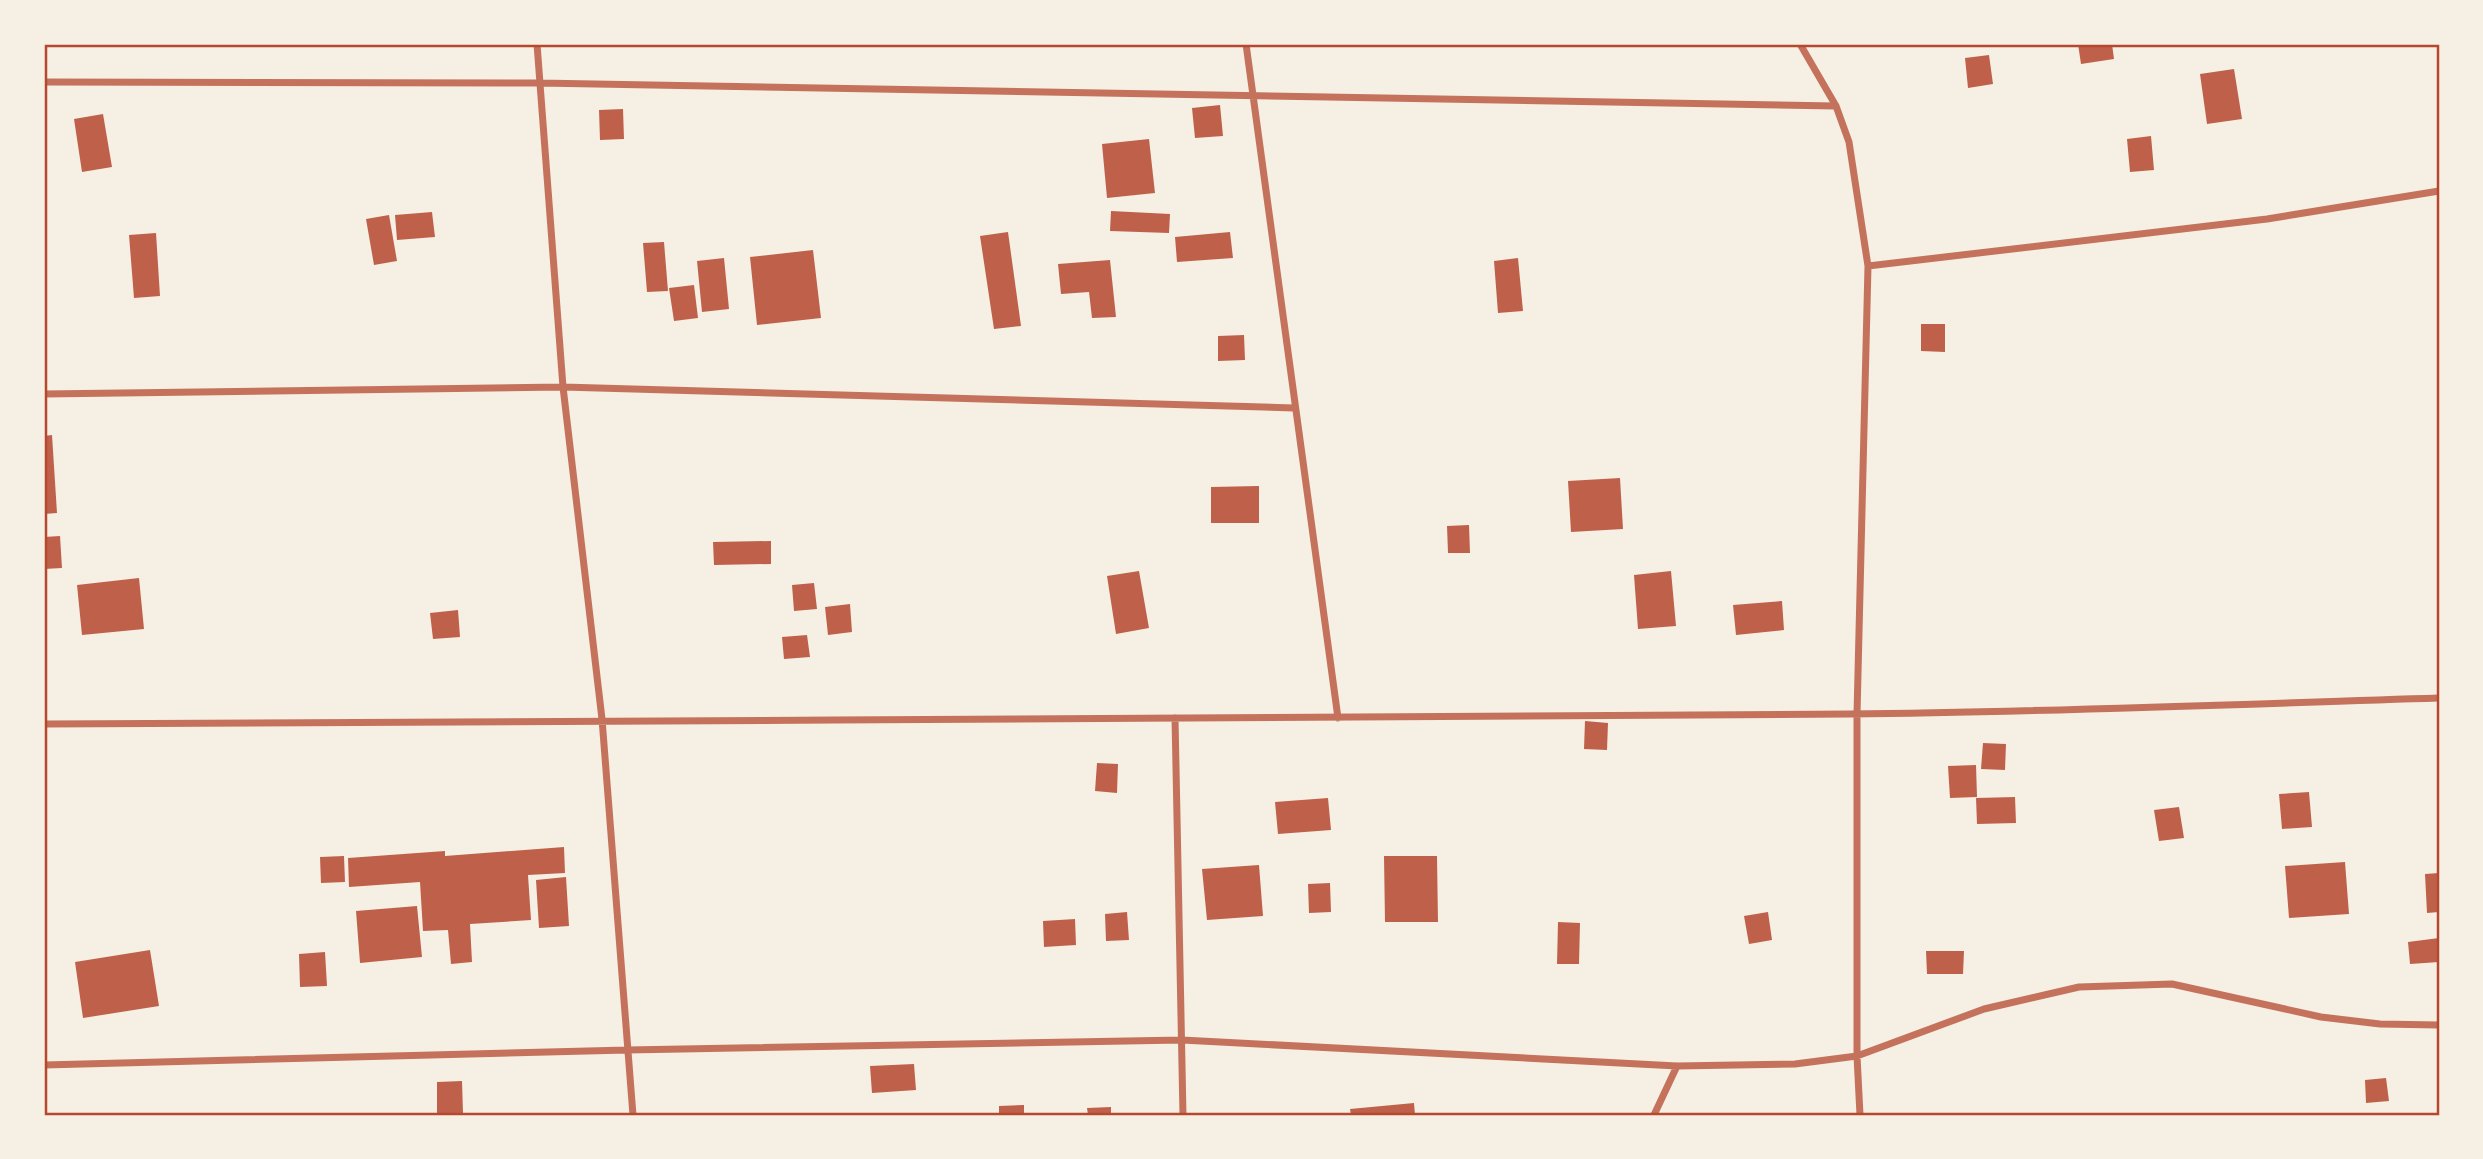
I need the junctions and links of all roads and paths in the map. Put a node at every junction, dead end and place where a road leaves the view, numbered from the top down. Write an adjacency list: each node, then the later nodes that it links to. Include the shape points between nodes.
1 (537, 44): 5 (street)
2 (1246, 44): 6 (street)
3 (1800, 44): 7 (street)
4 (44, 82): 5 (street)
5 (539, 83): 6 (street); 10 (street)
6 (1252, 95): 7 (street); 12 (street)
7 (1836, 106): 9 (street, via 1849,142)
8 (2439, 191): 9 (street, via 2267,219)
9 (1868, 266): 14 (street)
10 (563, 387): 11 (street); 12 (street); 17 (street)
11 (44, 394)
12 (1294, 408): 16 (street)
13 (2439, 698): 14 (street)
14 (1857, 714): 16 (street); 22 (street)
15 (1175, 718): 16 (street); 17 (street); 20 (street)
16 (1338, 718)
17 (602, 719): 18 (street); 21 (street)
18 (44, 724)
19 (2439, 1025): 22 (street, via 2321,1017 2172,984 2079,987 1984,1009)
20 (1182, 1040): 21 (street); 24 (street); 26 (street)
21 (627, 1050): 23 (street); 25 (street)
22 (1857, 1056): 24 (street, via 1795,1063); 28 (street)
23 (44, 1065)
24 (1676, 1066): 27 (street)
25 (633, 1115)
26 (1183, 1115)
27 (1654, 1115)
28 (1860, 1115)

